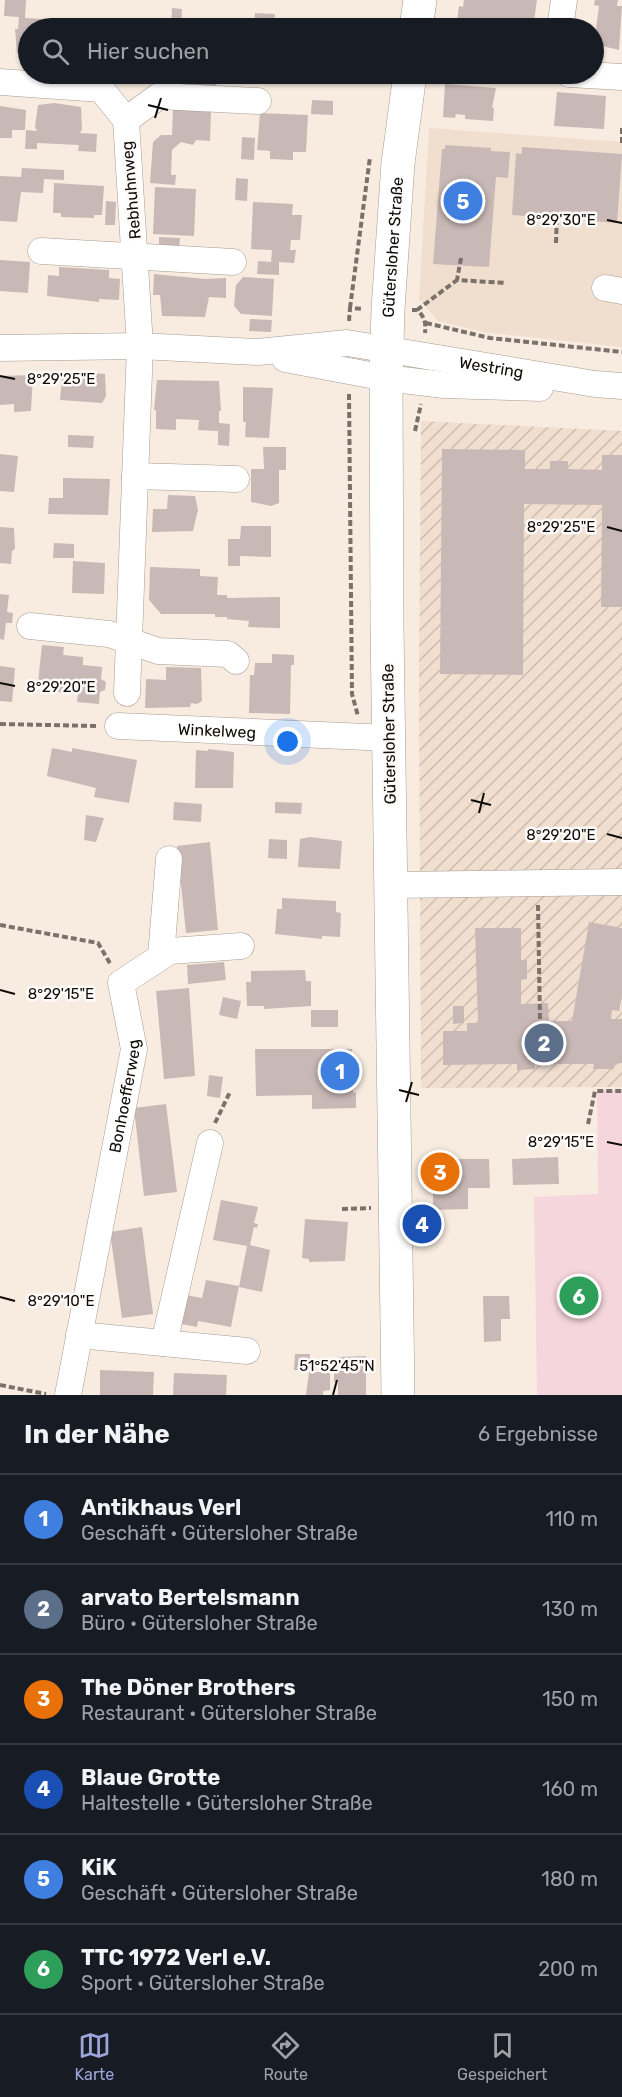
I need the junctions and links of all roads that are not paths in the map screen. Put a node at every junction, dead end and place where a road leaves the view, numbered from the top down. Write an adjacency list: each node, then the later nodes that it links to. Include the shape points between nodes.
1 (420, 0): 3 (main road)
2 (564, 0): 4 (street)
3 (417, 18)
4 (561, 18)
5 (604, 76): 6 (street)
6 (622, 77)
7 (0, 82): 8 (street)
8 (18, 83)
9 (29, 84): 12 (street, via 101,89)
10 (409, 84): 18 (main road, Gütersloher Straße, via 398,163)
11 (258, 101): 12 (street, Rebhuhnweg, via 159,96)
12 (126, 120): 14 (street, Rebhuhnweg)
13 (41, 251): 14 (street, Rebhuhnweg)
14 (136, 257): 15 (street, Rebhuhnweg); 16 (street, Rebhuhnweg)
15 (233, 262)
16 (140, 346): 17 (street); 18 (street, via 258,352 346,343); 20 (street, Rebhuhnweg)
17 (0, 348)
18 (386, 363): 19 (street, Westring); 27 (main road, Gütersloher Straße)
19 (622, 386)
20 (135, 476): 21 (street); 23 (street, Rebhuhnweg)
21 (236, 479)
22 (30, 626): 23 (street, via 109,634)
23 (127, 640): 24 (street, via 158,651 228,654); 25 (street, Rebhuhnweg)
24 (237, 661)
25 (127, 693)
26 (118, 726): 27 (street, Winkelweg)
27 (376, 737): 30 (main road, Gütersloher Straße)
28 (169, 859): 32 (street)
29 (622, 882): 30 (street)
30 (392, 885): 38 (main road, Gütersloher Straße)
31 (241, 946): 32 (street, via 170,951)
32 (161, 956): 34 (street, Bonhoefferweg, via 121,983 134,1049)
33 (210, 1143): 35 (street)
34 (79, 1335): 35 (street); 37 (street, Bonhoefferweg)
35 (164, 1343): 36 (street)
36 (247, 1351)
37 (68, 1395)
38 (398, 1395)

